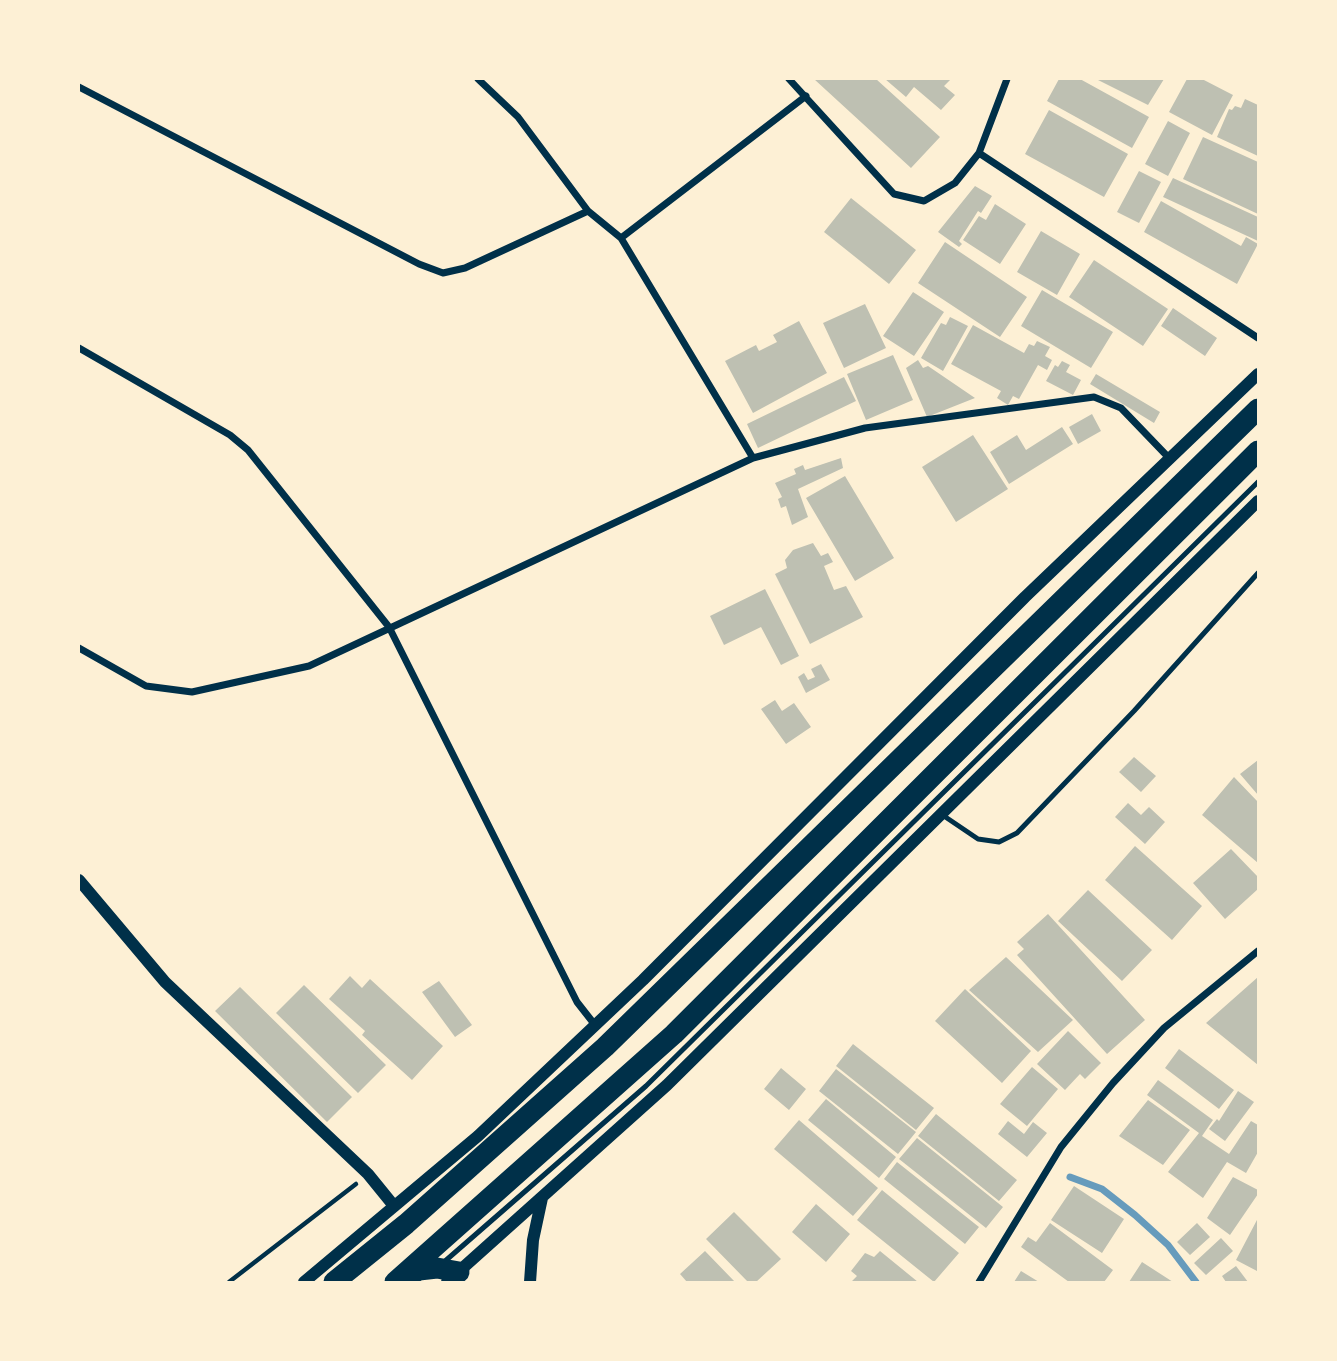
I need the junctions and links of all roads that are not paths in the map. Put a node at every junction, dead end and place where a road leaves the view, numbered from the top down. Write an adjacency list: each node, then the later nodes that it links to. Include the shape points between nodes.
1 (478, 79): 7 (street, via 518,117)
2 (789, 79): 5 (street)
3 (1007, 79): 6 (street)
4 (79, 87): 7 (street, via 443,273 465,268)
5 (806, 96): 6 (street, via 894,194 924,201 955,183); 8 (street)
6 (979, 153): 9 (street)
7 (589, 211): 8 (street)
8 (621, 238): 14 (street)
9 (1258, 338)
10 (79, 348): 19 (street, via 230,435 248,450)
11 (1258, 374): 15 (street)
12 (1258, 409): 29 (highway, via 605,1047)
13 (1258, 451): 30 (highway, via 674,1034)
14 (753, 458): 15 (street, via 866,428 1094,397 1121,408); 19 (street)
15 (1170, 459): 24 (street)
16 (1258, 482): 27 (lane, via 646,1086)
17 (1258, 501): 21 (street)
18 (1258, 573): 21 (lane, via 1017,834 999,842 978,839)
19 (389, 627): 20 (street, via 310,666 192,692 146,686); 24 (street, via 577,1002)
20 (79, 648)
21 (941, 814): 25 (street, via 667,1085)
22 (79, 880): 26 (street, via 165,982 368,1174)
23 (1258, 951): 32 (street, via 1164,1028 1113,1083 1061,1147)
24 (595, 1025): 26 (street, via 478,1136)
25 (542, 1198): 27 (street); 31 (street)
26 (394, 1206): 28 (street)
27 (443, 1274): 30 (highway, via 419,1270)
28 (304, 1282)
29 (334, 1282)
30 (395, 1282)
31 (530, 1282)
32 (979, 1282)

